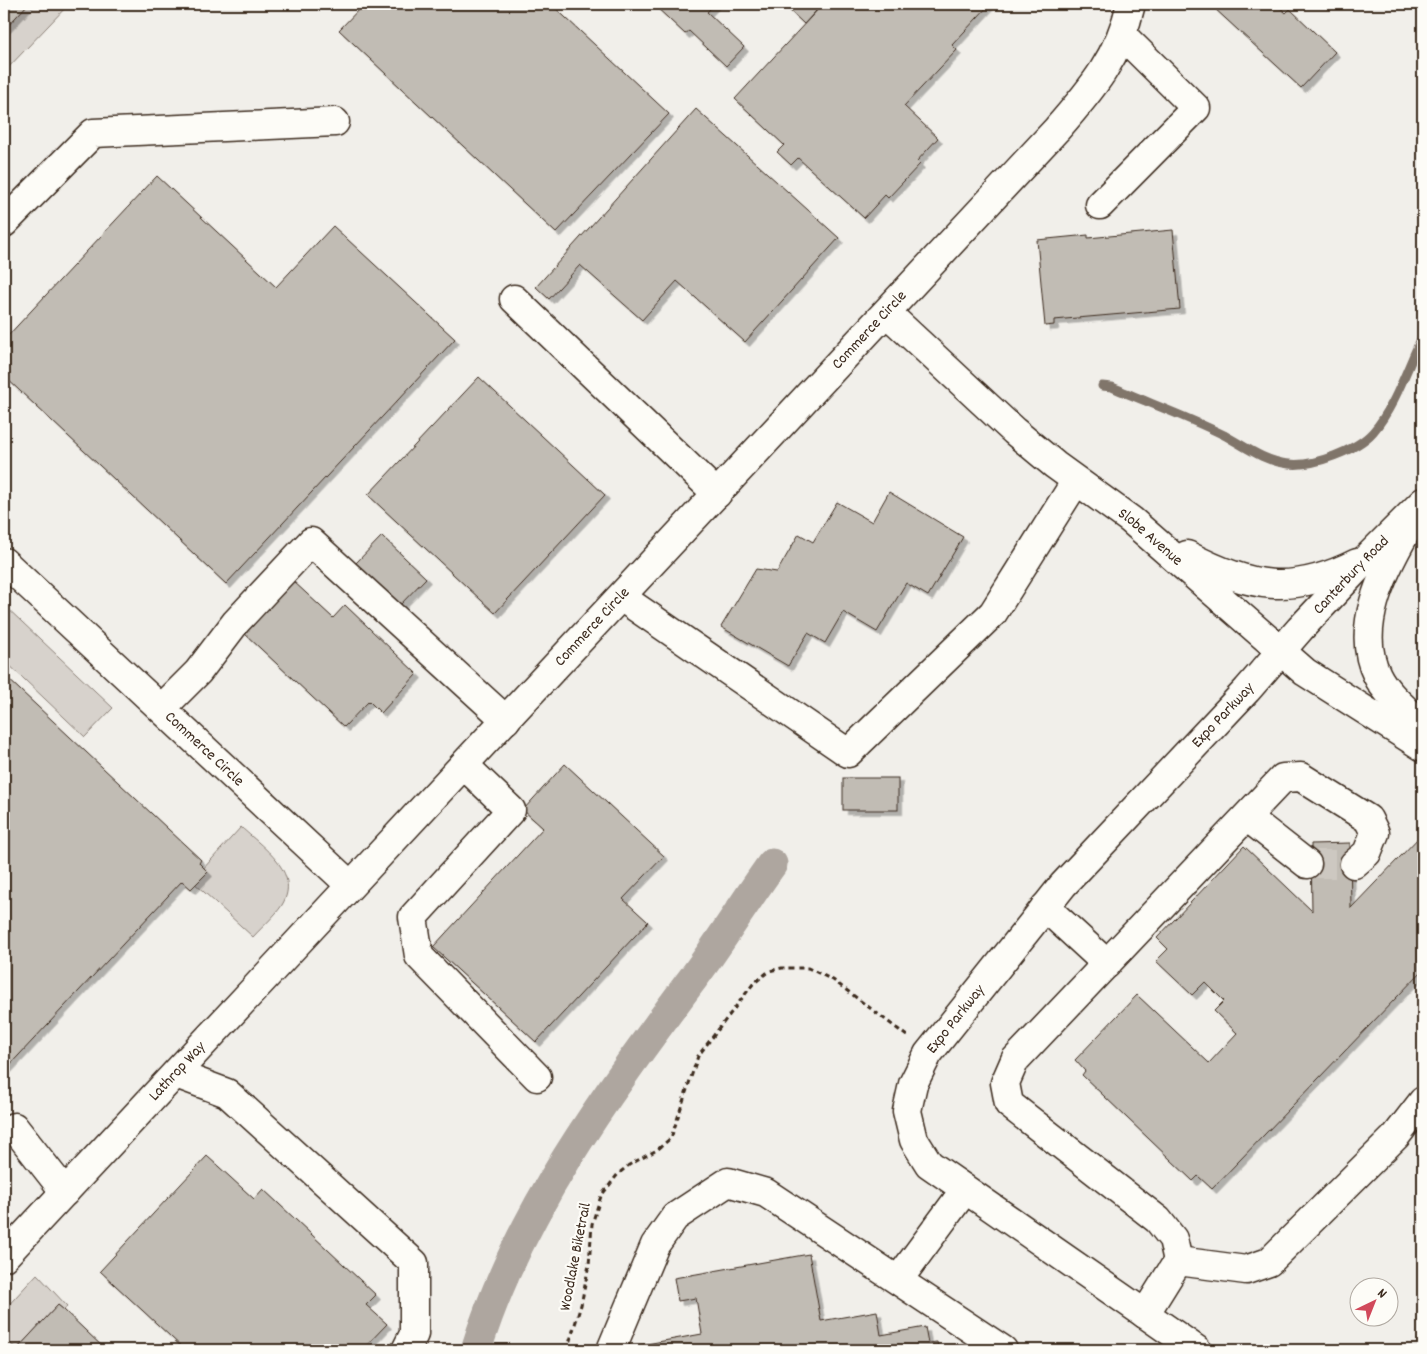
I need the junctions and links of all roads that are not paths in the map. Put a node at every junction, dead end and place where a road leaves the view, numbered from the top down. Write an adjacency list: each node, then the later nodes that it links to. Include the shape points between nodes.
1 (1131, 4): 2 (street, Commerce Circle)
2 (1122, 35): 4 (street, via 1196,108); 7 (street, Commerce Circle, via 1102,76 1081,103)
3 (335, 122): 5 (street, via 93,133)
4 (1100, 205)
5 (4, 223)
6 (514, 299): 9 (street)
7 (887, 313): 8 (street, Slobe Avenue, via 1014,431); 9 (street, Commerce Circle)
8 (1076, 481): 11 (street, Slobe Avenue); 14 (street, via 993,612 848,753)
9 (717, 494): 14 (street, Commerce Circle)
10 (1423, 502): 12 (street, Canterbury Road); 18 (street, via 1381,576 1370,625 1372,663 1377,676)
11 (1147, 534): 12 (street, via 1240,580 1267,584 1289,584 1337,573); 15 (street, Slobe Avenue)
12 (1367, 558): 15 (street, Canterbury Road)
13 (4, 563): 16 (street, Commerce Circle)
14 (621, 597): 17 (street, Commerce Circle)
15 (1282, 652): 19 (street, Slobe Avenue, via 1305,672); 25 (street, Expo Parkway)
16 (162, 708): 17 (street, via 198,672 236,622 310,542); 24 (street, Commerce Circle)
17 (506, 720): 20 (street, Commerce Circle)
18 (1423, 726)
19 (1423, 747)
20 (464, 765): 24 (street, Commerce Circle); 28 (street, via 511,810 413,916 419,956)
21 (1247, 816): 22 (street); 23 (street, via 1283,778 1301,777 1368,819 1375,834 1367,853); 26 (street)
22 (1307, 864)
23 (1354, 864)
24 (350, 886): 27 (street, Lathrop Way)
25 (1045, 906): 26 (street); 31 (street, Expo Parkway, via 928,1054 909,1098 907,1111 920,1153)
26 (1107, 964): 34 (street, via 1015,1060 1005,1083 1009,1104 1158,1220 1173,1239)
27 (176, 1074): 32 (street, Lathrop Way); 37 (street, via 228,1093 414,1263 414,1334)
28 (536, 1077)
29 (1423, 1101): 34 (street, via 1396,1136 1269,1262 1246,1270)
30 (14, 1127): 32 (street)
31 (964, 1191): 35 (street); 36 (street, Expo Parkway)
32 (65, 1192): 33 (street, Lathrop Way)
33 (4, 1257)
34 (1178, 1261): 36 (street)
35 (899, 1279): 38 (street, via 766,1193 728,1182 674,1217 655,1245); 39 (street)
36 (1145, 1314): 40 (street, Expo Parkway)
37 (406, 1350)
38 (611, 1350)
39 (1003, 1350)
40 (1197, 1350)

